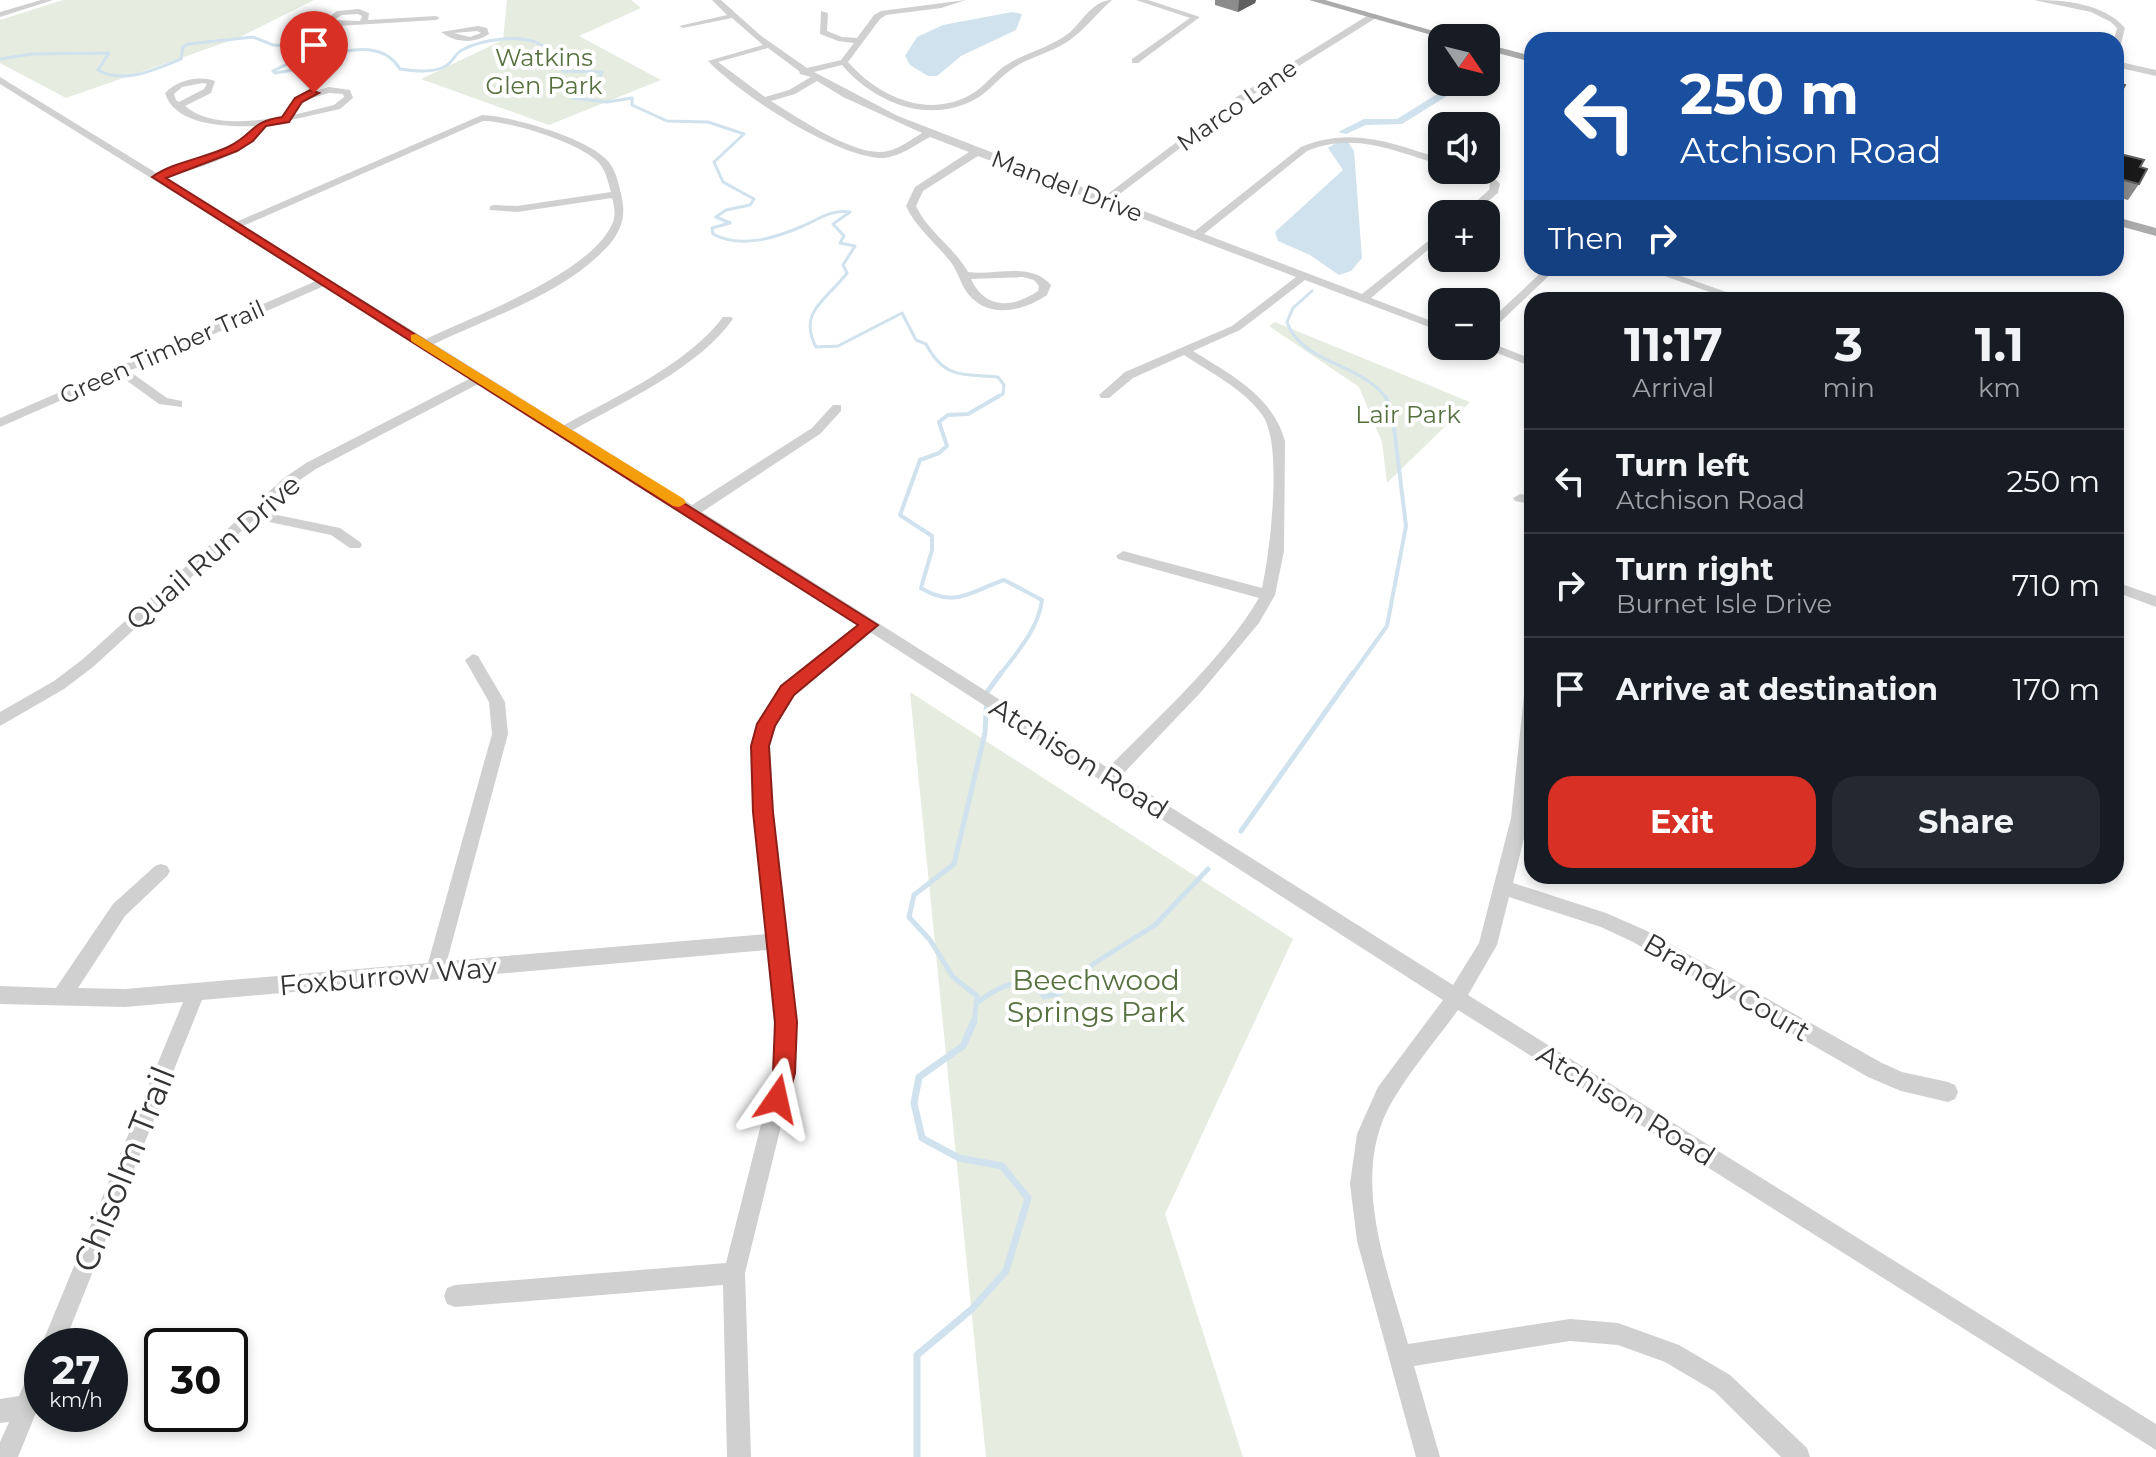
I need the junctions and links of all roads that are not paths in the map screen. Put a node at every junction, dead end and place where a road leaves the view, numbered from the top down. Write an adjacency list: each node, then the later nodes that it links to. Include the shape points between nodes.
1 (49, 0): 11 (street)
2 (716, 0): 12 (street, Mandel Drive)
3 (962, 0): 20 (street, via 884,13)
4 (1108, 0): 25 (street, via 1077,31 1002,71 970,99 946,108 912,106 888,97 869,87)
5 (1140, 0): 8 (street)
6 (1314, 0): 13 (main road)
7 (2038, 0): 19 (street, via 2091,11 2115,21)
8 (1154, 2): 24 (street, via 1196,17)
9 (439, 6): 14 (street)
10 (824, 13): 20 (street, via 823,32)
11 (0, 15)
12 (732, 16): 16 (street); 21 (street, Mandel Drive)
13 (1373, 16): 17 (main road); 41 (street, Marco Lane, via 1238,100)
14 (436, 18): 15 (street); 18 (street)
15 (363, 23)
16 (683, 26)
17 (1428, 31)
18 (445, 32)
19 (2120, 32)
20 (860, 41): 25 (street)
21 (767, 46): 27 (street, Mandel Drive); 31 (street, via 712,61)
22 (1500, 51): 23 (main road)
23 (1524, 57)
24 (1135, 61)
25 (844, 62): 27 (street)
26 (2124, 66): 28 (street)
27 (803, 72): 29 (street, Mandel Drive)
28 (2156, 73)
29 (814, 79): 31 (street); 35 (street, Mandel Drive)
30 (0, 80): 38 (street, Atchison Road)
31 (766, 100): 35 (street, via 835,141 879,155)
32 (179, 105): 34 (street, via 197,117)
33 (285, 120): 33 (street, via 337,107 349,94 329,90 307,95); 34 (street)
34 (263, 123): 38 (street, via 233,149)
35 (930, 133): 36 (street, Mandel Drive)
36 (978, 151): 41 (street, Mandel Drive); 50 (street, via 919,189 911,206)
37 (1428, 157): 47 (street, via 1378,141 1320,140)
38 (158, 177): 45 (street, Atchison Road)
39 (1495, 184): 42 (street)
40 (616, 194): 43 (street); 45 (street, via 610,170 594,153 498,118 482,118); 63 (street, via 617,225 585,262)
41 (1106, 200): 47 (street, Mandel Drive)
42 (1483, 200)
43 (494, 208)
44 (2124, 223): 46 (main road)
45 (235, 226): 54 (street, Atchison Road)
46 (2156, 232)
47 (1196, 235): 51 (street, Mandel Drive)
48 (1428, 244): 49 (street)
49 (1401, 264): 57 (street); 59 (street)
50 (964, 275): 50 (street, via 972,294 996,307 1020,305 1045,289 1042,281 1023,274)
51 (1304, 276): 57 (street, Mandel Drive); 65 (street, via 1236,328)
52 (1543, 276): 55 (street)
53 (1671, 276): 56 (street)
54 (323, 282): 63 (street, Atchison Road); 67 (street, Green Timber Trail)
55 (1526, 292)
56 (1719, 292)
57 (1350, 294): 59 (street, Mandel Drive)
58 (1524, 294): 60 (street)
59 (1363, 299): 62 (street, Mandel Drive)
60 (1500, 317)
61 (727, 319): 73 (street, via 715,336 673,366)
62 (1428, 324)
63 (425, 344): 68 (street, Atchison Road)
64 (1500, 350): 66 (street)
65 (1185, 351): 69 (street, via 1129,375); 79 (street, via 1255,400 1275,424 1277,551)
66 (1524, 360)
67 (120, 370): 70 (street, via 163,401); 72 (street, Green Timber Trail)
68 (480, 378): 73 (street, Atchison Road); 75 (street, Quail Run Drive, via 311,466)
69 (1105, 395)
70 (178, 404)
71 (837, 408): 74 (street, via 816,431)
72 (0, 423)
73 (564, 430): 74 (street, Atchison Road)
74 (693, 511): 81 (street, Atchison Road)
75 (250, 514): 76 (street, via 335,531); 83 (street, Quail Run Drive, via 88,663)
76 (355, 545)
77 (1123, 556): 79 (street)
78 (2124, 590): 80 (street)
79 (1268, 595): 84 (street, via 1205,677)
80 (2156, 602)
81 (870, 625): 84 (street, Atchison Road); 88 (street, via 801,678 766,724 759,762)
82 (473, 660): 89 (street, via 497,702 500,734)
83 (0, 720)
84 (1110, 777): 93 (street, Atchison Road)
85 (1524, 782): 87 (street)
86 (161, 871): 92 (street, via 119,910)
87 (1503, 887): 93 (street, via 1488,945); 94 (street, Brandy Court, via 1639,936 1875,1070)
88 (775, 941): 89 (street, Foxburrow Way); 95 (street, via 786,1022 784,1073)
89 (435, 972): 90 (street, Foxburrow Way)
90 (196, 992): 92 (street, Foxburrow Way); 97 (street, Chisolm Trail)
91 (0, 995): 92 (street, Foxburrow Way)
92 (61, 997)
93 (1456, 997): 98 (street, via 1385,1094 1367,1134 1361,1184 1368,1241); 102 (street, Atchison Road)
94 (1948, 1092)
95 (734, 1273): 96 (street); 104 (street)
96 (455, 1296)
97 (59, 1328)
98 (1400, 1357): 105 (street); 106 (street, via 1570,1330 1618,1334 1671,1353 1722,1383)
99 (24, 1407): 100 (street)
100 (0, 1411)
101 (24, 1412): 103 (street)
102 (2156, 1438)
103 (6, 1457)
104 (739, 1457)
105 (1428, 1457)
106 (1798, 1457)

